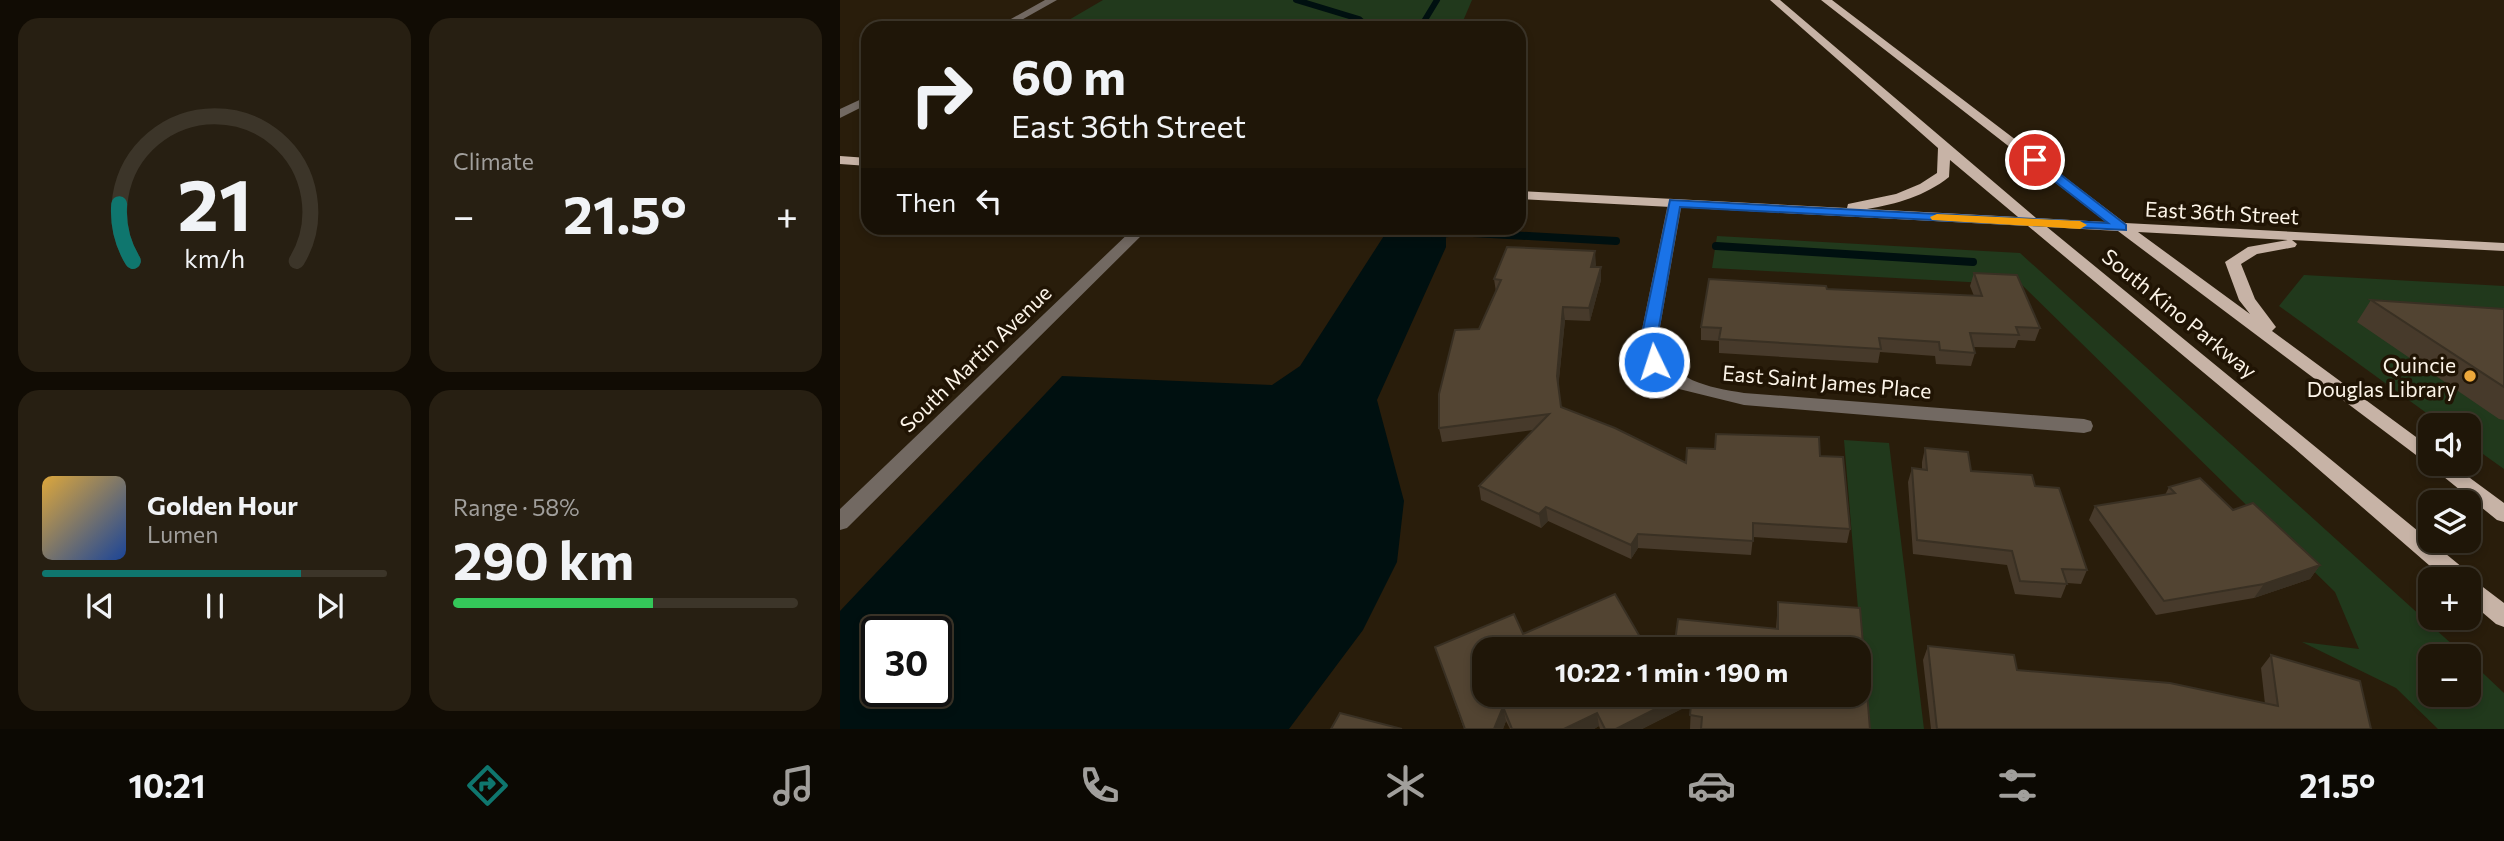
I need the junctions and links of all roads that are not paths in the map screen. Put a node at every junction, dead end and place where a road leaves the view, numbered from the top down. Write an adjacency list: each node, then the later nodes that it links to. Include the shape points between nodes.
1 (1052, 0): 4 (street)
2 (1775, 0): 7 (main road, South Kino Parkway)
3 (1826, 0): 14 (main road, South Kino Parkway)
4 (1013, 21)
5 (861, 103): 6 (street)
6 (840, 114)
7 (1944, 147): 12 (main road, via 1944,174 1937,181 1859,206); 13 (main road, South Kino Parkway)
8 (840, 160): 9 (main road)
9 (861, 162)
10 (1526, 195): 11 (main road, East 36th Street)
11 (1675, 203): 12 (main road, East 36th Street); 19 (street, East Saint James Place, via 1648,344 1654,362)
12 (1812, 211): 13 (main road, East 36th Street)
13 (2032, 223): 14 (main road, East 36th Street); 26 (main road, South Kino Parkway)
14 (2122, 228): 16 (main road, East 36th Street); 18 (main road, South Kino Parkway)
15 (1135, 235): 25 (street, South Martin Avenue)
16 (2350, 240): 17 (main road, East 36th Street); 18 (main road, via 2256,249 2232,262 2247,300)
17 (2504, 247)
18 (2283, 346): 22 (main road, South Kino Parkway)
19 (1678, 382): 20 (street); 21 (street, East Saint James Place, via 1744,399)
20 (1656, 395)
21 (2084, 426)
22 (2418, 448)
23 (2454, 476): 24 (main road)
24 (2504, 514)
25 (840, 522)
26 (2446, 567)
27 (2481, 597): 28 (main road)
28 (2504, 617)

